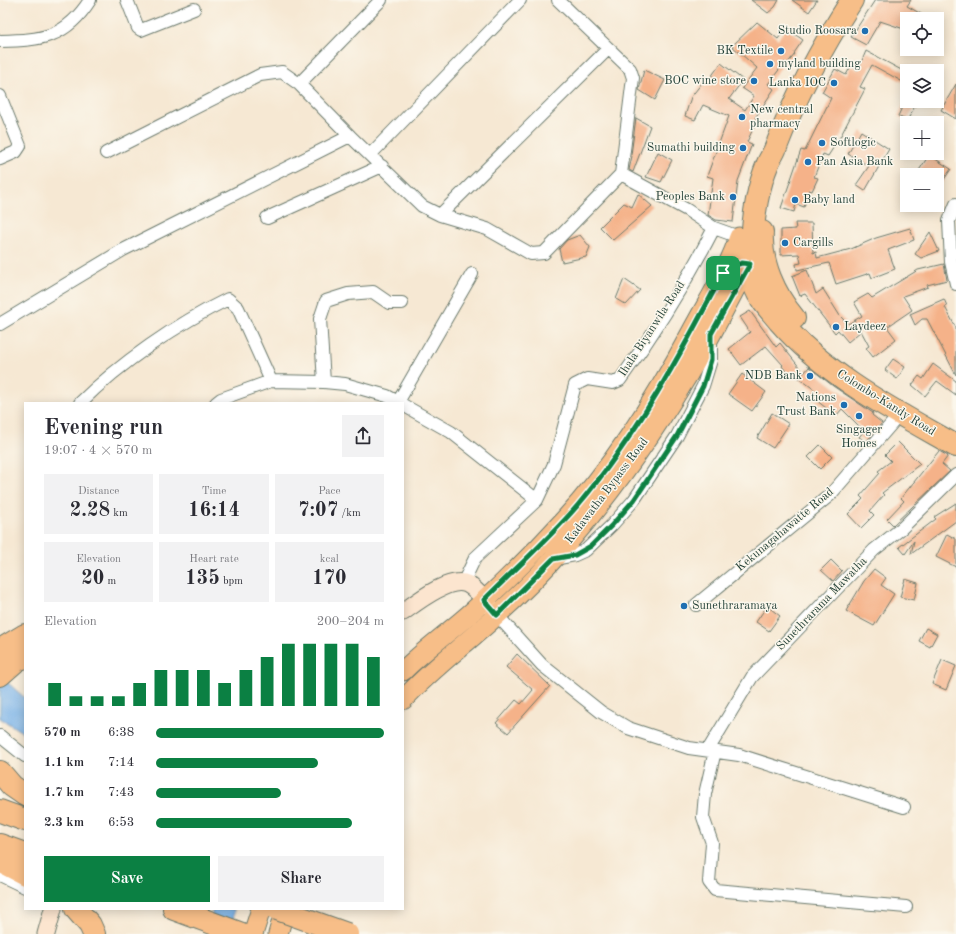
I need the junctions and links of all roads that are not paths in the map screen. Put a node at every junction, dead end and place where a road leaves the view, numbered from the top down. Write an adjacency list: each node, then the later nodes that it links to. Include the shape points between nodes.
1 (90, 0): 9 (street, via 74,22 56,33)
2 (127, 0): 8 (street, via 141,30)
3 (381, 0): 11 (street)
4 (520, 0): 16 (street)
5 (558, 0): 10 (street)
6 (835, 0): 24 (highway, Colombo-Kandy Road, via 794,71 757,157 745,196)
7 (852, 0): 14 (highway, Colombo-Kandy Road, via 806,78)
8 (194, 9)
9 (0, 41)
10 (608, 49): 19 (street, via 630,69 632,78); 21 (street)
11 (299, 84): 13 (street); 15 (street, via 282,72 260,75)
12 (0, 96): 17 (street, via 20,146 16,152)
13 (350, 136): 16 (street); 33 (street, via 123,250)
14 (775, 150): 25 (highway, Colombo-Kandy Road, via 768,162 759,193); 28 (highway, Colombo-Kandy Road, via 762,235)
15 (106, 153)
16 (370, 155): 18 (street)
17 (0, 159)
18 (382, 166): 21 (street, via 422,206); 22 (street)
19 (621, 174): 21 (street, via 544,253 531,254 487,229); 23 (street, via 688,210)
20 (956, 204): 29 (street, via 949,221 951,262)
21 (440, 215)
22 (267, 218)
23 (714, 228): 24 (street); 44 (street, Ihala Biyanwila Road, via 664,314 620,380 613,384 587,379 575,385 554,464)
24 (739, 237): 25 (highway, Colombo-Kandy Road, via 742,253); 26 (main road, Kadawatha Bypass Road)
25 (750, 264): 26 (main road, via 736,264); 28 (highway); 31 (highway, Colombo-Kandy Road, via 749,271 754,286); 32 (main road, Kadawatha Bypass Road)
26 (723, 273): 46 (main road, Kadawatha Bypass Road, via 661,386 623,445 565,519)
27 (472, 274): 39 (street)
28 (771, 280): 42 (highway, Colombo-Kandy Road, via 780,300 797,322 834,355)
29 (956, 284)
30 (402, 303): 35 (street, via 389,303 373,292 348,294 326,301 320,319)
31 (766, 306): 32 (main road, via 758,300 748,298 737,300); 41 (highway, Colombo-Kandy Road, via 795,338 828,367)
32 (726, 308): 49 (main road, Kadawatha Bypass Road, via 686,379 647,440 596,508 553,559)
33 (0, 324)
34 (271, 382): 35 (street); 36 (street, via 238,308 228,299 196,315 103,380); 37 (street)
35 (324, 382): 38 (street, via 345,384 387,396)
36 (81, 402)
37 (217, 402)
38 (398, 402)
39 (401, 402)
40 (404, 405): 44 (street, via 451,432)
41 (900, 414): 42 (highway, Colombo-Kandy Road); 47 (street, Kekunagahawatte Road, via 830,494)
42 (956, 441)
43 (956, 475): 57 (street, Sunethrarama Mawatha, via 902,528 874,550 752,677)
44 (537, 500): 45 (street, Ihala Biyanwila Road, via 475,558)
45 (463, 583): 46 (street); 48 (street, via 438,590)
46 (484, 600): 49 (street); 53 (main road, Kadawatha Bypass Road)
47 (696, 604)
48 (404, 611)
49 (497, 615): 55 (main road, Kadawatha Bypass Road, via 441,662); 57 (street, via 542,665 600,712 628,728 689,748)
50 (24, 636): 51 (highway)
51 (0, 650)
52 (24, 657): 54 (highway, via 17,660)
53 (404, 670)
54 (0, 675)
55 (404, 699)
56 (0, 736): 58 (street)
57 (712, 751): 61 (street, via 739,755); 70 (street, Sunethrarama Mawatha, via 703,817 712,843 709,882 715,890)
58 (24, 755)
59 (0, 772): 60 (highway, via 12,786)
60 (24, 794)
61 (904, 807)
62 (0, 811): 63 (highway)
63 (24, 820)
64 (0, 845): 65 (highway)
65 (24, 854)
66 (0, 861): 67 (highway)
67 (24, 873)
68 (0, 875): 69 (street)
69 (24, 887)
70 (906, 907)
71 (53, 910): 77 (street)
72 (77, 910): 78 (highway)
73 (177, 910): 79 (highway)
74 (261, 910): 80 (main road)
75 (280, 910): 82 (highway, bridge)
76 (285, 910): 81 (main road)
77 (46, 934)
78 (94, 934)
79 (242, 934)
80 (253, 934)
81 (278, 934)
82 (347, 934)

